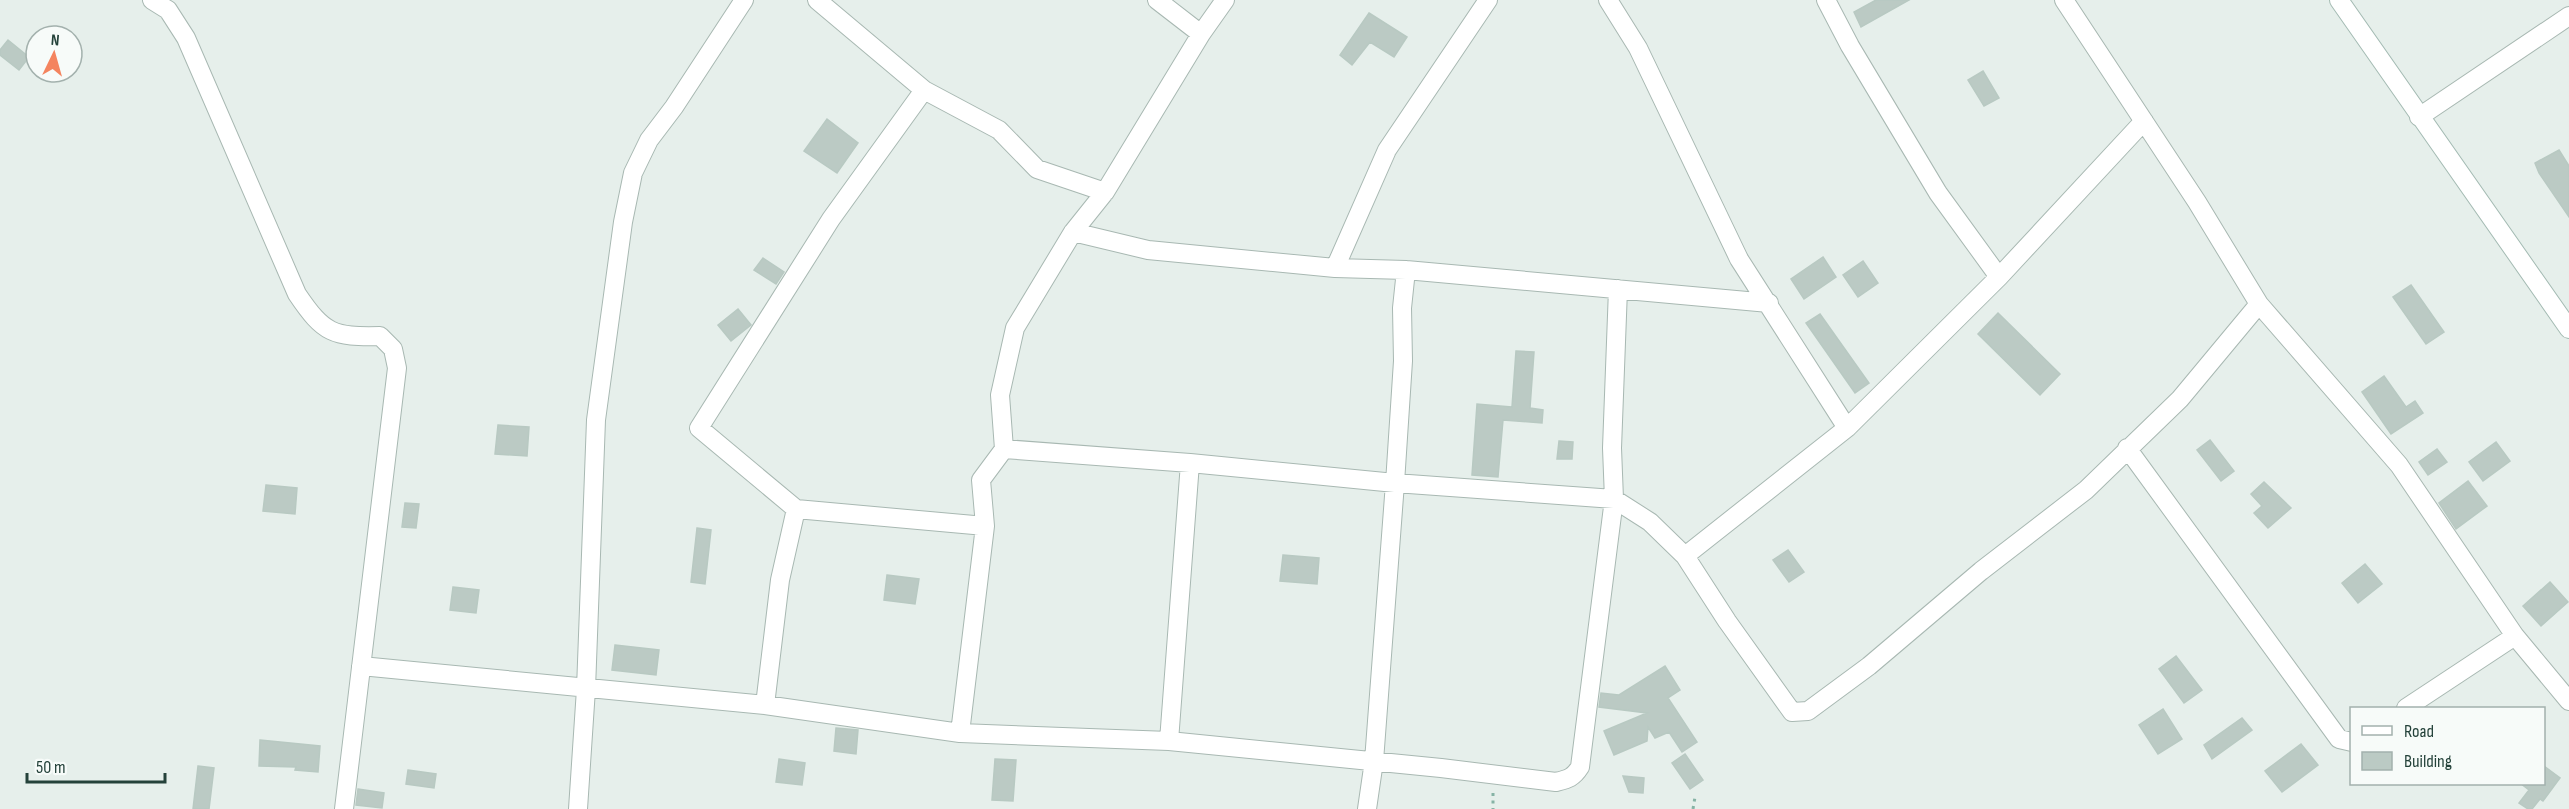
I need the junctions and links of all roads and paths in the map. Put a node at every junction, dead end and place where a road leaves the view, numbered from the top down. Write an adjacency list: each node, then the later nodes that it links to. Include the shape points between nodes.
1 (152, 0): 35 (street, via 168,10 186,38 297,294 314,319 336,334 380,336 393,349 397,368)
2 (744, 0): 36 (street, via 649,140 633,173 596,420)
3 (817, 0): 13 (street)
4 (1157, 0): 12 (street)
5 (1225, 0): 12 (street)
6 (1488, 0): 18 (street, via 1387,150)
7 (1608, 0): 22 (street, via 1638,48 1739,259)
8 (1826, 0): 20 (street, via 1938,193)
9 (2064, 0): 15 (street)
10 (2339, 0): 14 (street)
11 (2569, 16): 14 (street)
12 (1201, 34): 16 (street)
13 (924, 90): 16 (street, via 999,130 1038,169); 31 (street, via 831,219 699,428)
14 (2419, 117): 24 (street)
15 (2144, 121): 20 (street); 23 (street)
16 (1104, 192): 17 (street)
17 (1072, 232): 18 (street, via 1148,250); 27 (street, via 1015,328 1000,394)
18 (1335, 268): 19 (street)
19 (1406, 270): 21 (street); 29 (street)
20 (1999, 277): 25 (street)
21 (1618, 289): 22 (street); 30 (street)
22 (1768, 303): 25 (street)
23 (2259, 304): 26 (street, via 2180,399); 34 (street, via 2399,465)
24 (2569, 329)
25 (1847, 428): 33 (street)
26 (2127, 448): 33 (street, via 2086,490 1808,711 1792,712); 42 (street, via 2339,739)
27 (1004, 449): 28 (street); 32 (street, via 981,480)
28 (1190, 463): 29 (street); 41 (street)
29 (1395, 483): 30 (street); 43 (street)
30 (1614, 499): 33 (street, via 1650,522); 43 (street, via 1580,767 1573,777 1556,782)
31 (796, 509): 32 (street); 38 (street, via 780,580)
32 (984, 526): 40 (street)
33 (1685, 556)
34 (2515, 636): 37 (street); 39 (street)
35 (361, 666): 36 (street); 45 (street)
36 (586, 688): 38 (street); 46 (street)
37 (2569, 701)
38 (765, 705): 40 (street)
39 (2408, 707)
40 (960, 733): 41 (street)
41 (1169, 741): 43 (street)
42 (2350, 742)
43 (1374, 761): 47 (street)
44 (1695, 797): 48 (path)
45 (344, 809)
46 (578, 809)
47 (1367, 809)
48 (1692, 809)

